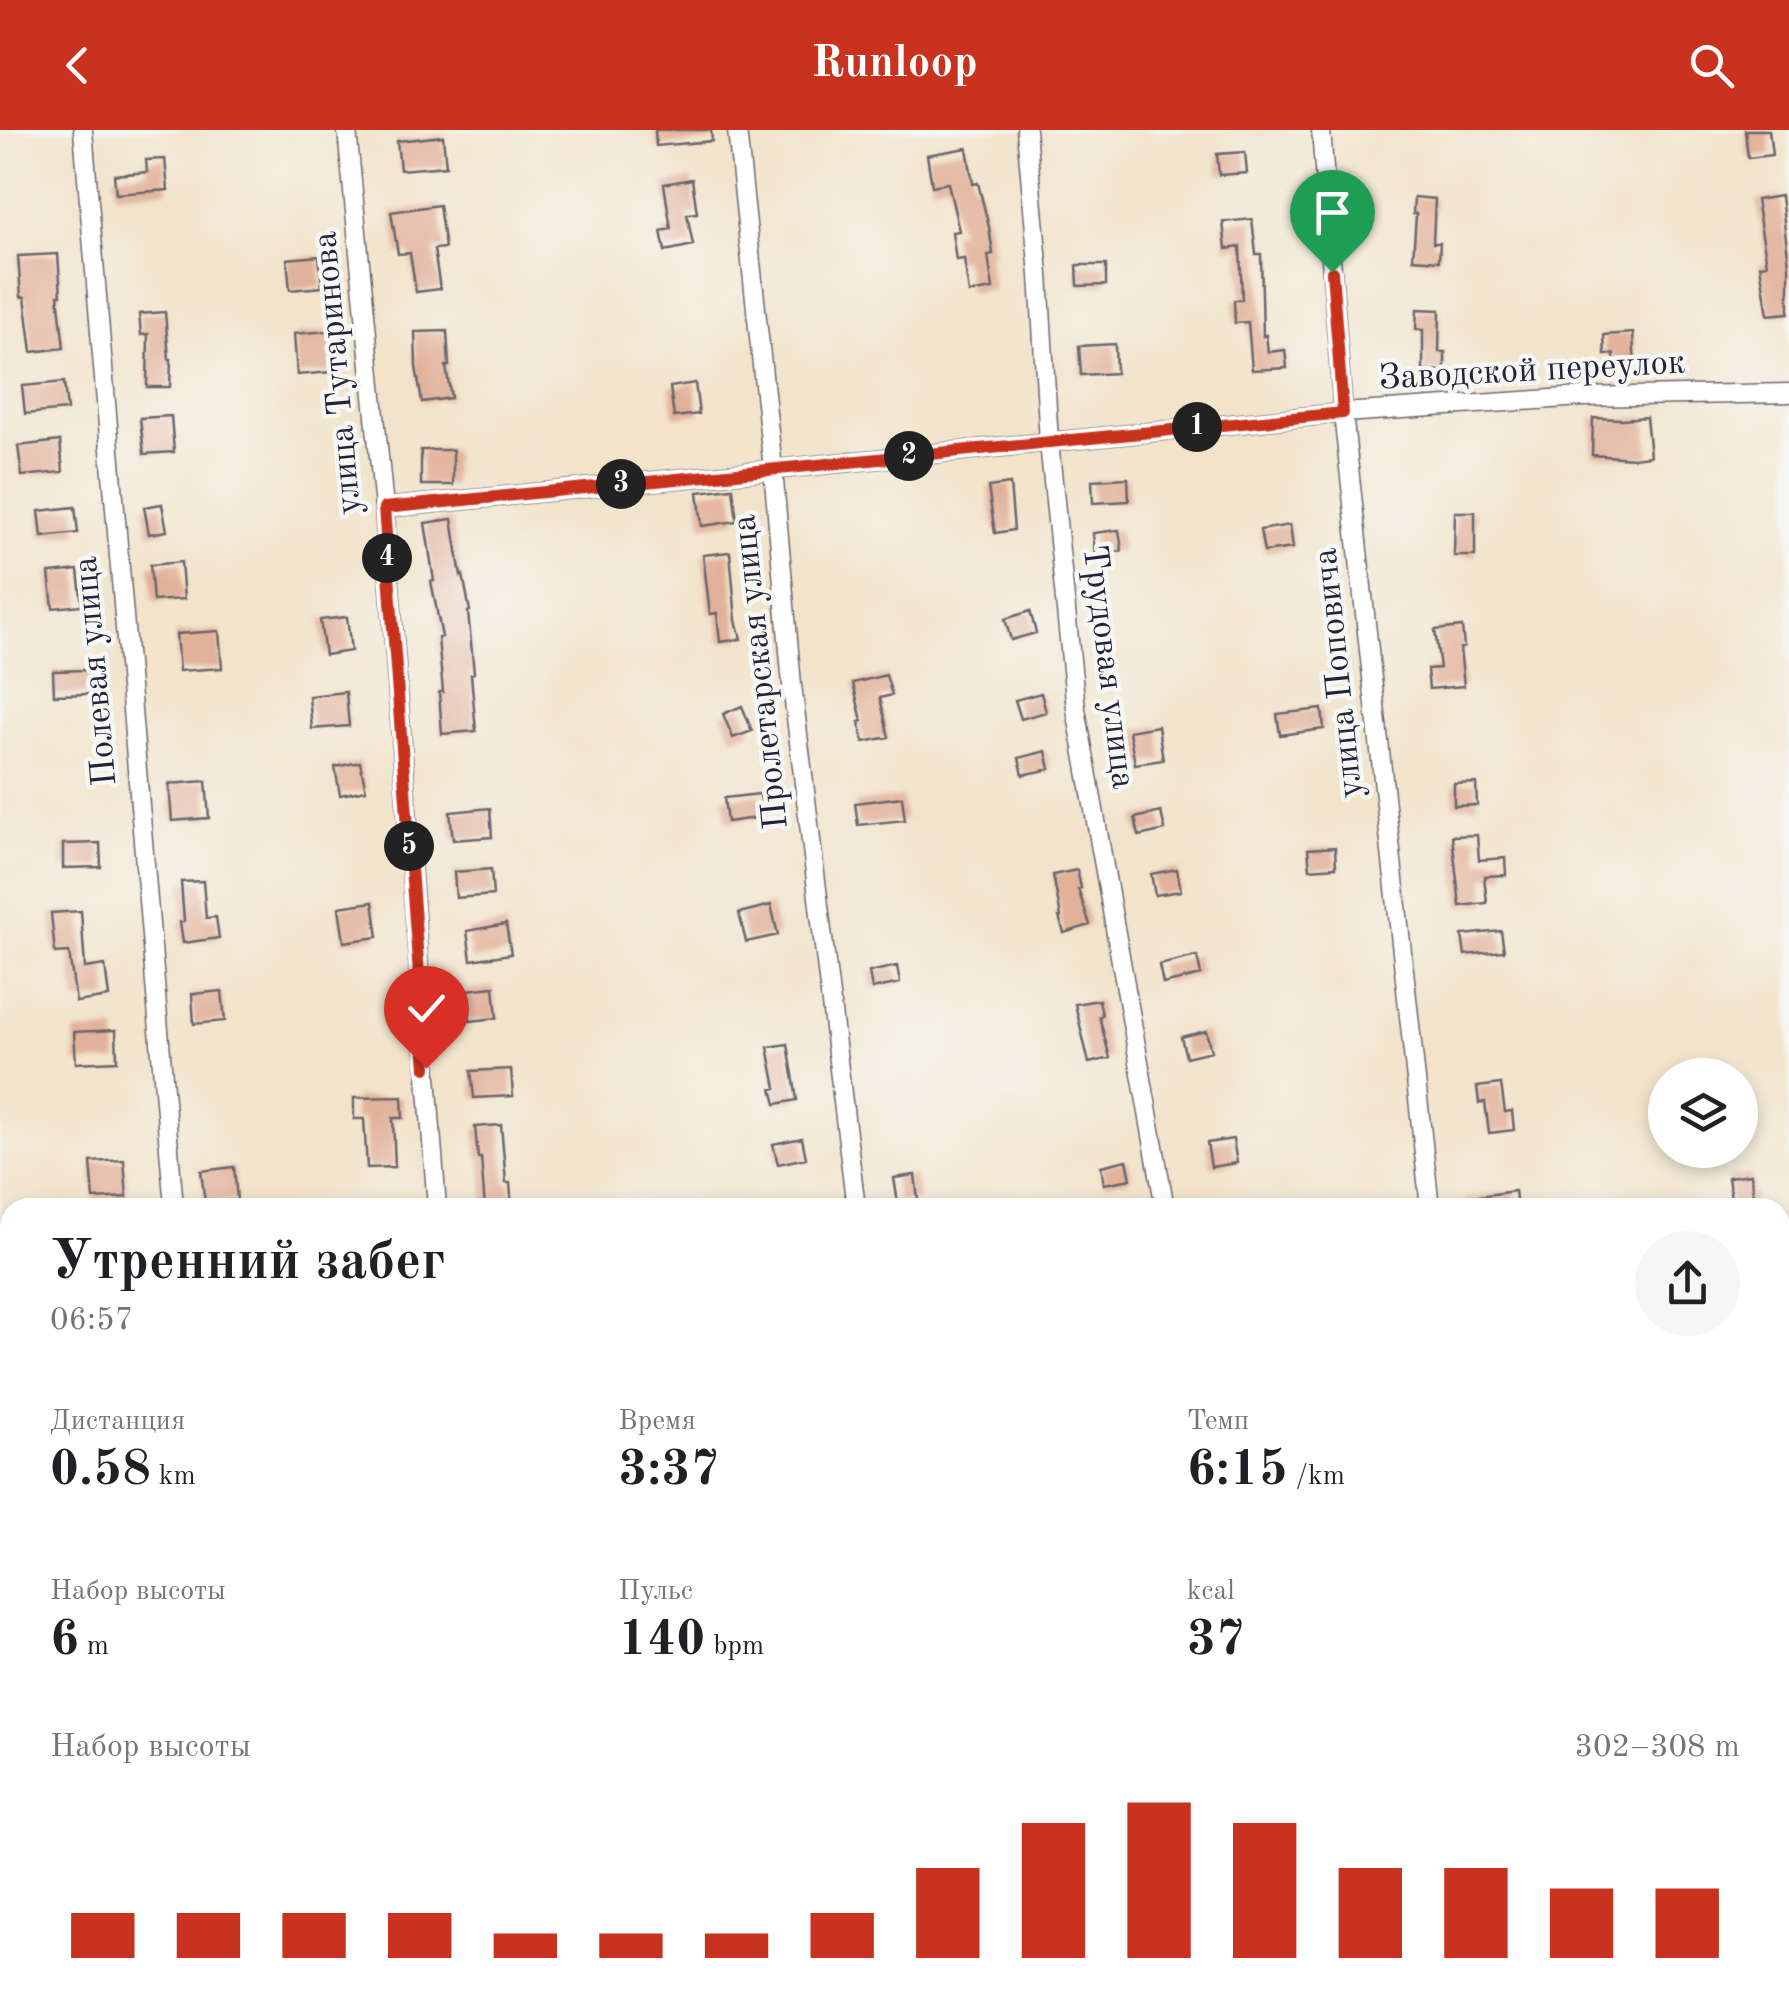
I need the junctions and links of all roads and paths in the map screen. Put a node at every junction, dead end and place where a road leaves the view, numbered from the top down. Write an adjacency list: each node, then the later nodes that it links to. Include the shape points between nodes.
1 (83, 130): 11 (street, Полевая улица)
2 (348, 130): 10 (street, улица Тутаринова)
3 (738, 130): 9 (street, Пролетарская улица)
4 (1026, 130): 8 (street, Трудовая улица)
5 (1320, 130): 7 (street, улица Поповича)
6 (1789, 393): 7 (street, Заводской переулок, via 1582,397)
7 (1343, 413): 8 (street, Заводской переулок); 15 (street, улица Поповича)
8 (1050, 442): 9 (street, Заводской переулок); 14 (street, Трудовая улица, via 1076,709)
9 (773, 469): 10 (street, Заводской переулок); 13 (street, Пролетарская улица, via 792,684)
10 (384, 508): 12 (street, улица Тутаринова)
11 (173, 1198)
12 (436, 1198)
13 (855, 1198)
14 (1164, 1198)
15 (1429, 1198)

